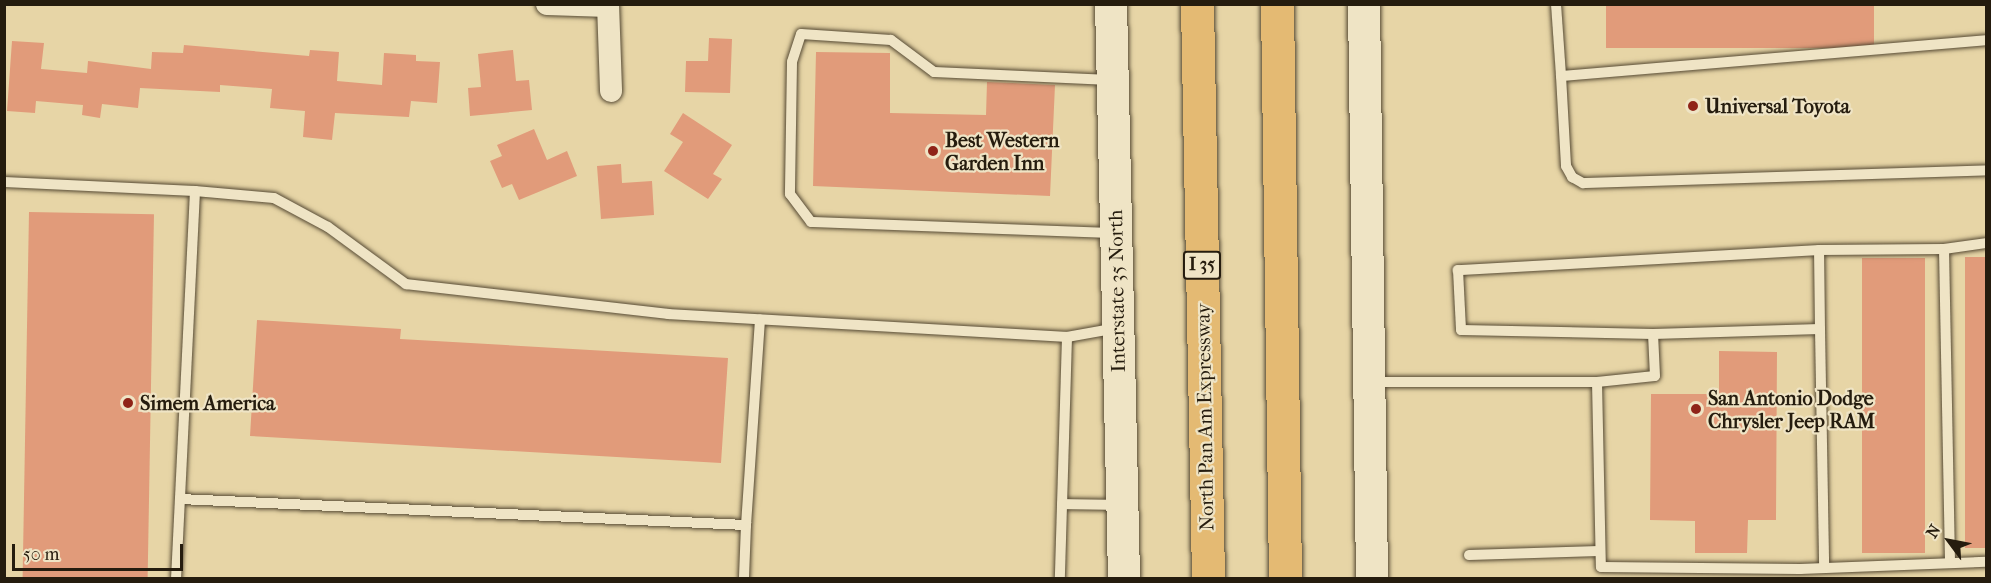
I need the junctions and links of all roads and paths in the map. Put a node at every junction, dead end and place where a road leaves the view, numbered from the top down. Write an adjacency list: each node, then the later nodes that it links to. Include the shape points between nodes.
1 (547, 4): 8 (street)
2 (1111, 4): 11 (main road, Interstate 35 North)
3 (1176, 4): 13 (highway)
4 (1197, 4): 13 (highway, North Pan Am Expressway / I 35)
5 (1277, 4): 26 (highway)
6 (1365, 4): 27 (main road)
7 (1556, 4): 10 (lane)
8 (608, 5): 12 (street)
9 (1986, 40): 10 (lane)
10 (1561, 76): 14 (lane, via 1566,166 1572,177 1583,183)
11 (1113, 80): 17 (main road, Interstate 35 North); 17 (lane, via 933,72 891,40 801,34 792,62 790,194 811,222)
12 (610, 91)
13 (1200, 152): 43 (highway, North Pan Am Expressway / I 35)
14 (1986, 170)
15 (4, 182): 16 (lane)
16 (195, 191): 21 (lane, via 274,198 328,227 406,284 668,314); 29 (lane)
17 (1116, 233): 22 (main road, Interstate 35 North)
18 (1986, 243): 19 (lane)
19 (1944, 249): 20 (lane); 35 (lane)
20 (1819, 250): 23 (lane); 24 (lane, via 1458,270 1461,330)
21 (760, 319): 25 (lane); 32 (lane)
22 (1118, 328): 25 (lane); 31 (main road, Interstate 35 North)
23 (1820, 329): 24 (lane); 37 (lane)
24 (1653, 333): 28 (lane, via 1655,376)
25 (1067, 337): 30 (lane)
26 (1285, 357): 44 (highway); 45 (highway)
27 (1369, 382): 28 (lane); 46 (main road)
28 (1597, 382): 33 (lane)
29 (180, 499): 32 (lane); 39 (lane)
30 (1062, 504): 31 (lane); 41 (lane)
31 (1122, 505): 42 (main road, Interstate 35 North)
32 (746, 525): 40 (lane)
33 (1599, 552): 34 (lane); 38 (lane, via 1601,567)
34 (1469, 555)
35 (1950, 562): 36 (lane); 37 (lane)
36 (1986, 562)
37 (1824, 568): 38 (lane)
38 (1788, 574)
39 (176, 579)
40 (744, 579)
41 (1060, 579)
42 (1124, 579)
43 (1206, 579)
44 (1285, 579)
45 (1302, 579)
46 (1372, 579)

